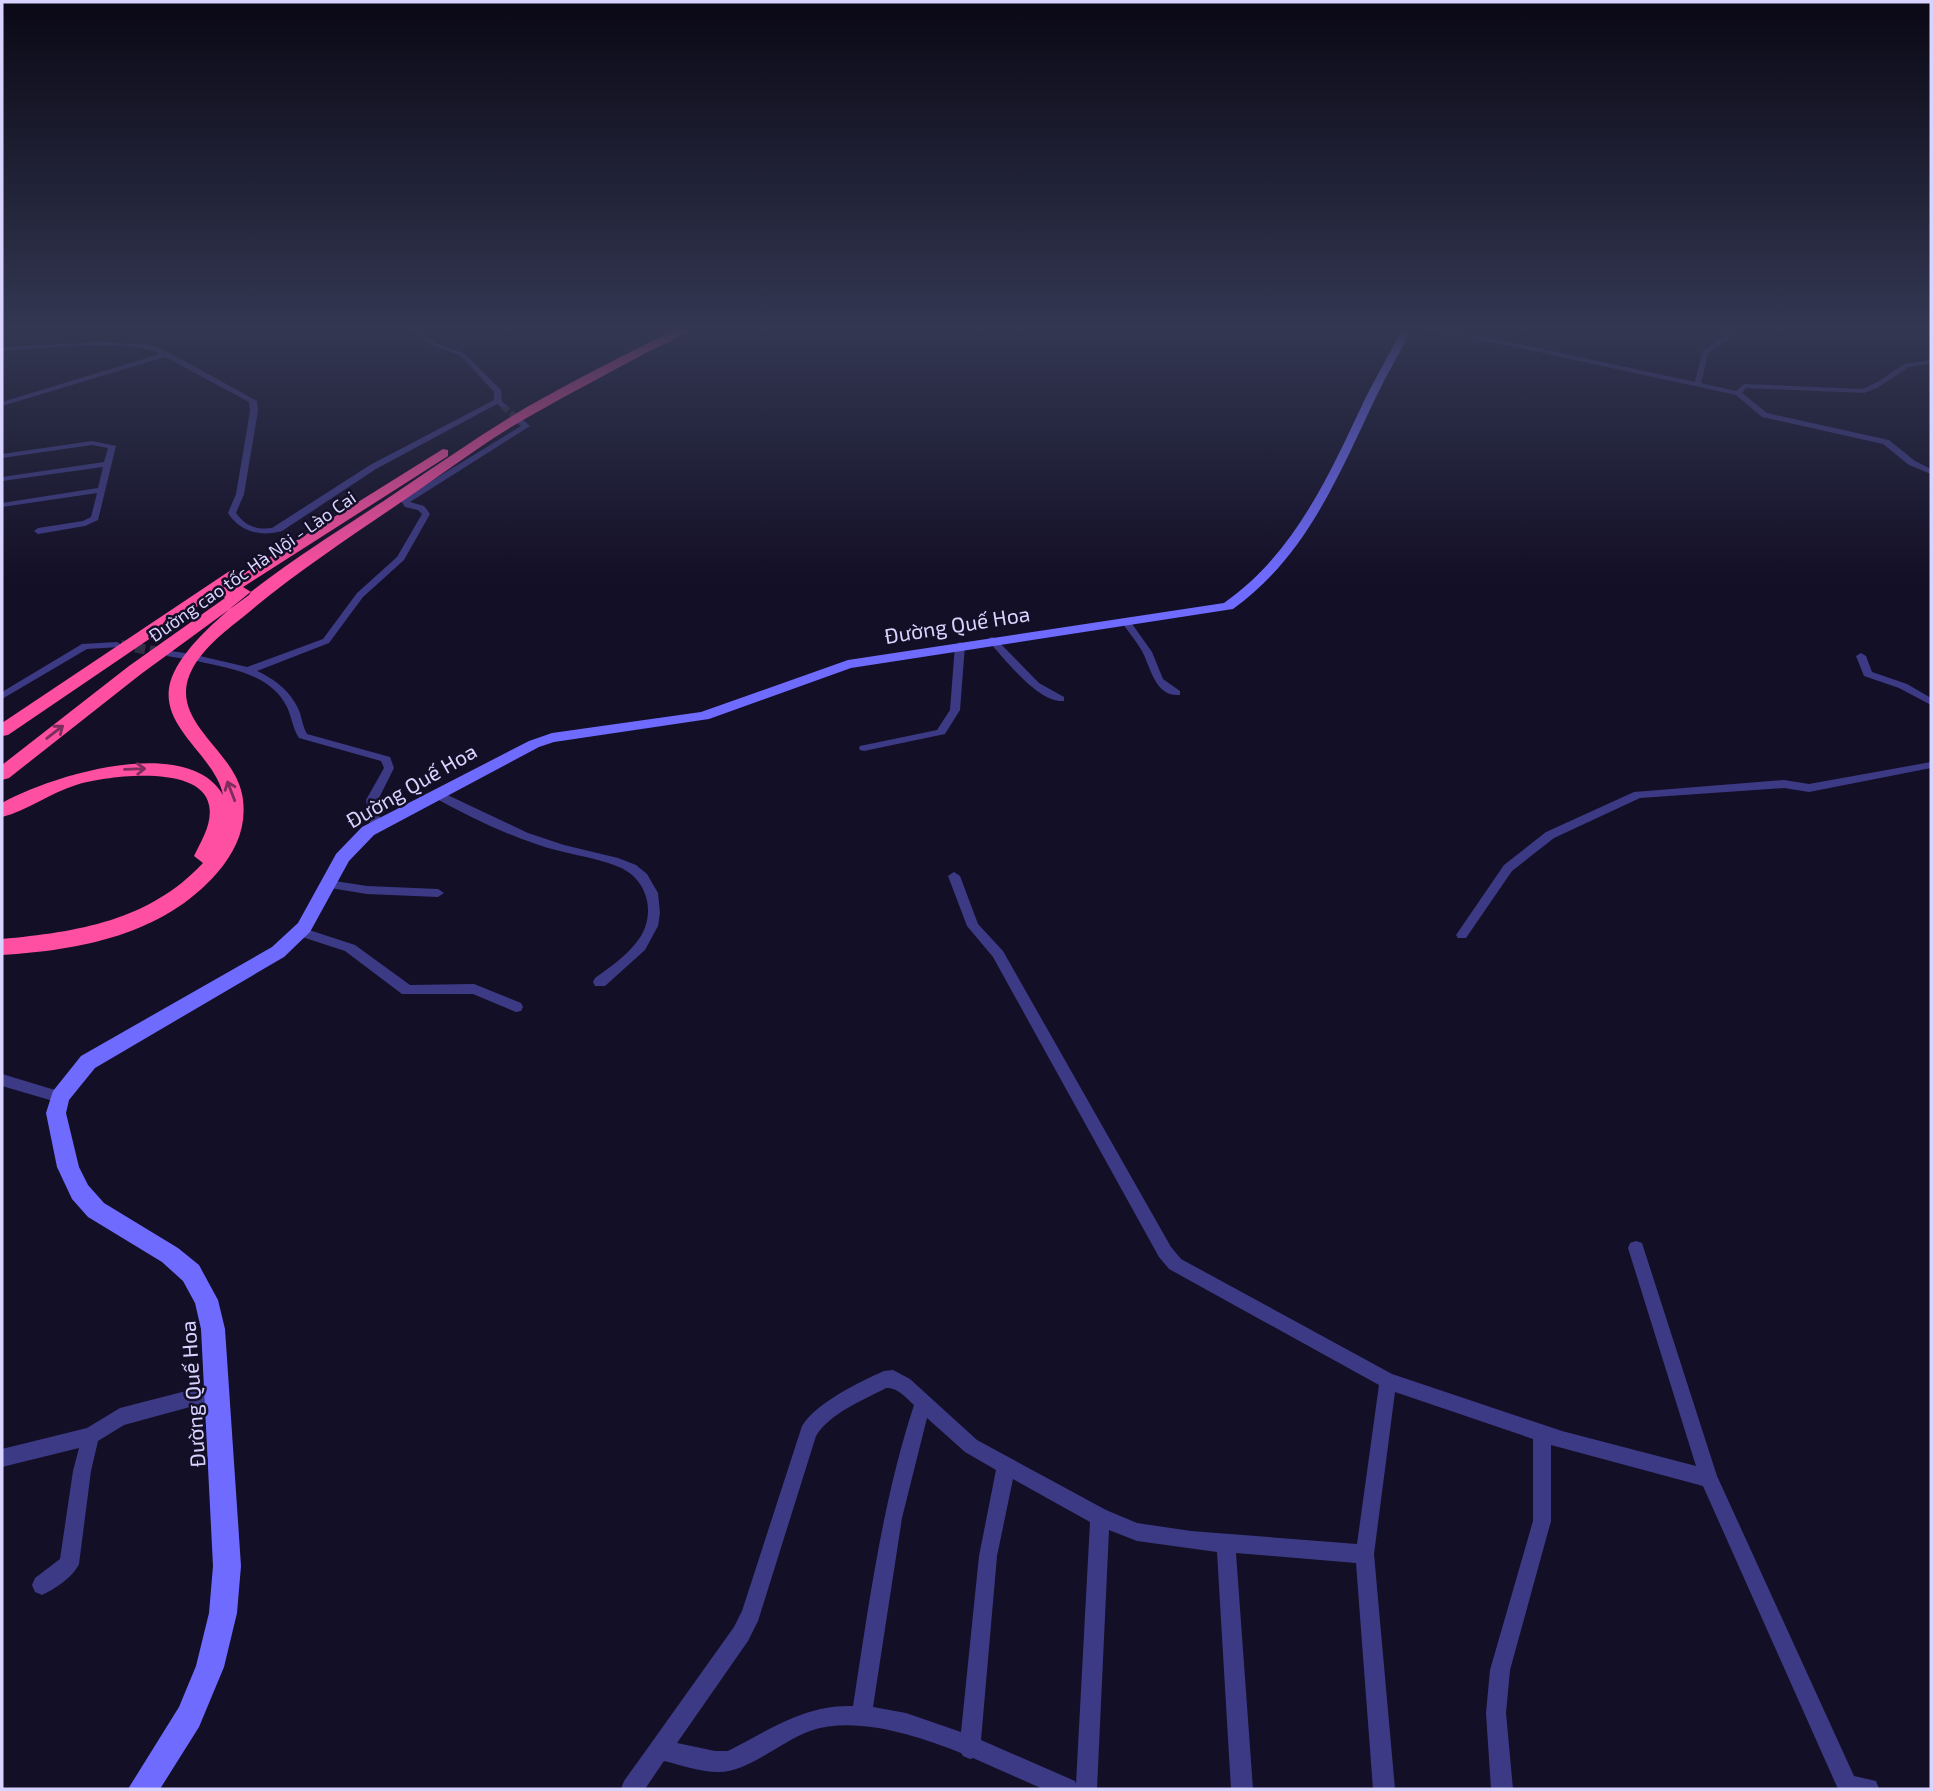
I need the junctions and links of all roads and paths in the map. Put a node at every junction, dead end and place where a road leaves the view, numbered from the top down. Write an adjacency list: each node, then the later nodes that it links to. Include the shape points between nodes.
1 (253, 412): 2 (street, via 240,494 232,513 242,524 265,533 279,529 373,467)
2 (485, 412)
3 (514, 412): 13 (highway, Đường cao tốc Hà Nội - Lào Cai)
4 (533, 412): 8 (highway, Đường cao tốc Hà Nội - Lào Cai)
5 (1365, 412): 17 (street, Đường Quế Hoa, via 1320,503 1287,552 1240,600)
6 (1761, 412): 11 (street, via 1886,442)
7 (517, 419): 25 (street, via 526,426 405,501 426,514 401,558 367,587 326,641)
8 (476, 443): 34 (highway, Đường cao tốc Hà Nội - Lào Cai, one-way to 8, via 286,561); 44 (highway, one-way to 8, via 63,941 113,929 154,911 220,856 232,835 236,807 232,787 181,712 178,685 186,664 206,640 296,567)
9 (2, 456): 10 (street, via 105,443 112,446)
10 (106, 464): 12 (street); 14 (street)
11 (1931, 472)
12 (2, 479)
13 (392, 484): 30 (highway, via 282,544); 32 (highway, Đường cao tốc Hà Nội - Lào Cai, via 273,559)
14 (101, 490): 15 (street); 16 (street, via 98,513 91,521)
15 (2, 505)
16 (38, 531)
17 (1127, 623): 18 (street, Đường Quế Hoa); 26 (street, via 1147,653 1152,671)
18 (992, 640): 20 (street, Đường Quế Hoa); 28 (street, via 1035,685)
19 (117, 645): 27 (street, via 85,646)
20 (960, 645): 31 (street, via 955,710 941,732); 35 (street, Đường Quế Hoa, via 848,664 704,716 552,738 517,751)
21 (170, 654): 22 (street)
22 (185, 656)
23 (1861, 656): 29 (street, via 1868,674)
24 (200, 659): 25 (street)
25 (249, 670): 37 (street, via 280,690 303,736 386,759 389,768 372,800)
26 (1176, 693)
27 (2, 696)
28 (1060, 699)
29 (1931, 702)
30 (2, 731)
31 (864, 748)
32 (2, 756)
33 (1931, 765): 42 (street, via 1809,788 1784,784 1638,795 1550,835 1508,868)
34 (2, 774)
35 (437, 794): 37 (street, Đường Quế Hoa); 45 (street, via 493,824 633,869 652,888 651,935 638,952)
36 (2, 811): 43 (highway, one-way to 43, via 94,774 150,769 183,773 201,781 215,794 221,812 216,838 204,856 145,904 99,924)
37 (375, 827): 39 (street, Đường Quế Hoa, via 352,844)
38 (954, 876): 50 (street, via 972,926 998,954 1175,1264)
39 (328, 884): 40 (street); 41 (street, Đường Quế Hoa)
40 (438, 892)
41 (300, 932): 46 (street, via 349,948 407,990 474,989); 48 (street, Đường Quế Hoa, via 278,952 96,1056)
42 (1462, 934)
43 (2, 936)
44 (2, 947)
45 (600, 982)
46 (516, 1007)
47 (2, 1080): 48 (street)
48 (60, 1097): 51 (street, Đường Quế Hoa, via 56,1113 68,1167 80,1192 96,1210 170,1255 191,1273 206,1300 213,1329)
49 (1636, 1248): 57 (street)
50 (1388, 1381): 53 (street); 60 (street)
51 (217, 1392): 54 (street, via 120,1417); 66 (street, Đường Quế Hoa, via 227,1566 223,1613 210,1667 189,1717)
52 (923, 1403): 56 (street, via 971,1446); 62 (street, via 910,1439 887,1545); 63 (street, via 904,1385 884,1380 815,1420 751,1614)
53 (1542, 1433): 57 (street); 72 (street, via 1542,1521 1499,1681 1496,1713)
54 (91, 1436): 55 (street); 61 (street, via 69,1564)
55 (2, 1458)
56 (1006, 1466): 58 (street); 64 (street, via 988,1556)
57 (1709, 1478): 65 (street)
58 (1100, 1517): 59 (street, via 1160,1537); 69 (street)
59 (1226, 1544): 60 (street); 70 (street)
60 (1365, 1554): 71 (street)
61 (42, 1585)
62 (862, 1715): 63 (street, via 807,1721 730,1762); 64 (street, via 886,1718)
63 (659, 1749): 67 (street)
64 (970, 1749): 68 (street)
65 (1855, 1788)
66 (143, 1789)
67 (632, 1789)
68 (1067, 1789)
69 (1086, 1789)
70 (1242, 1789)
71 (1384, 1789)
72 (1502, 1789)

